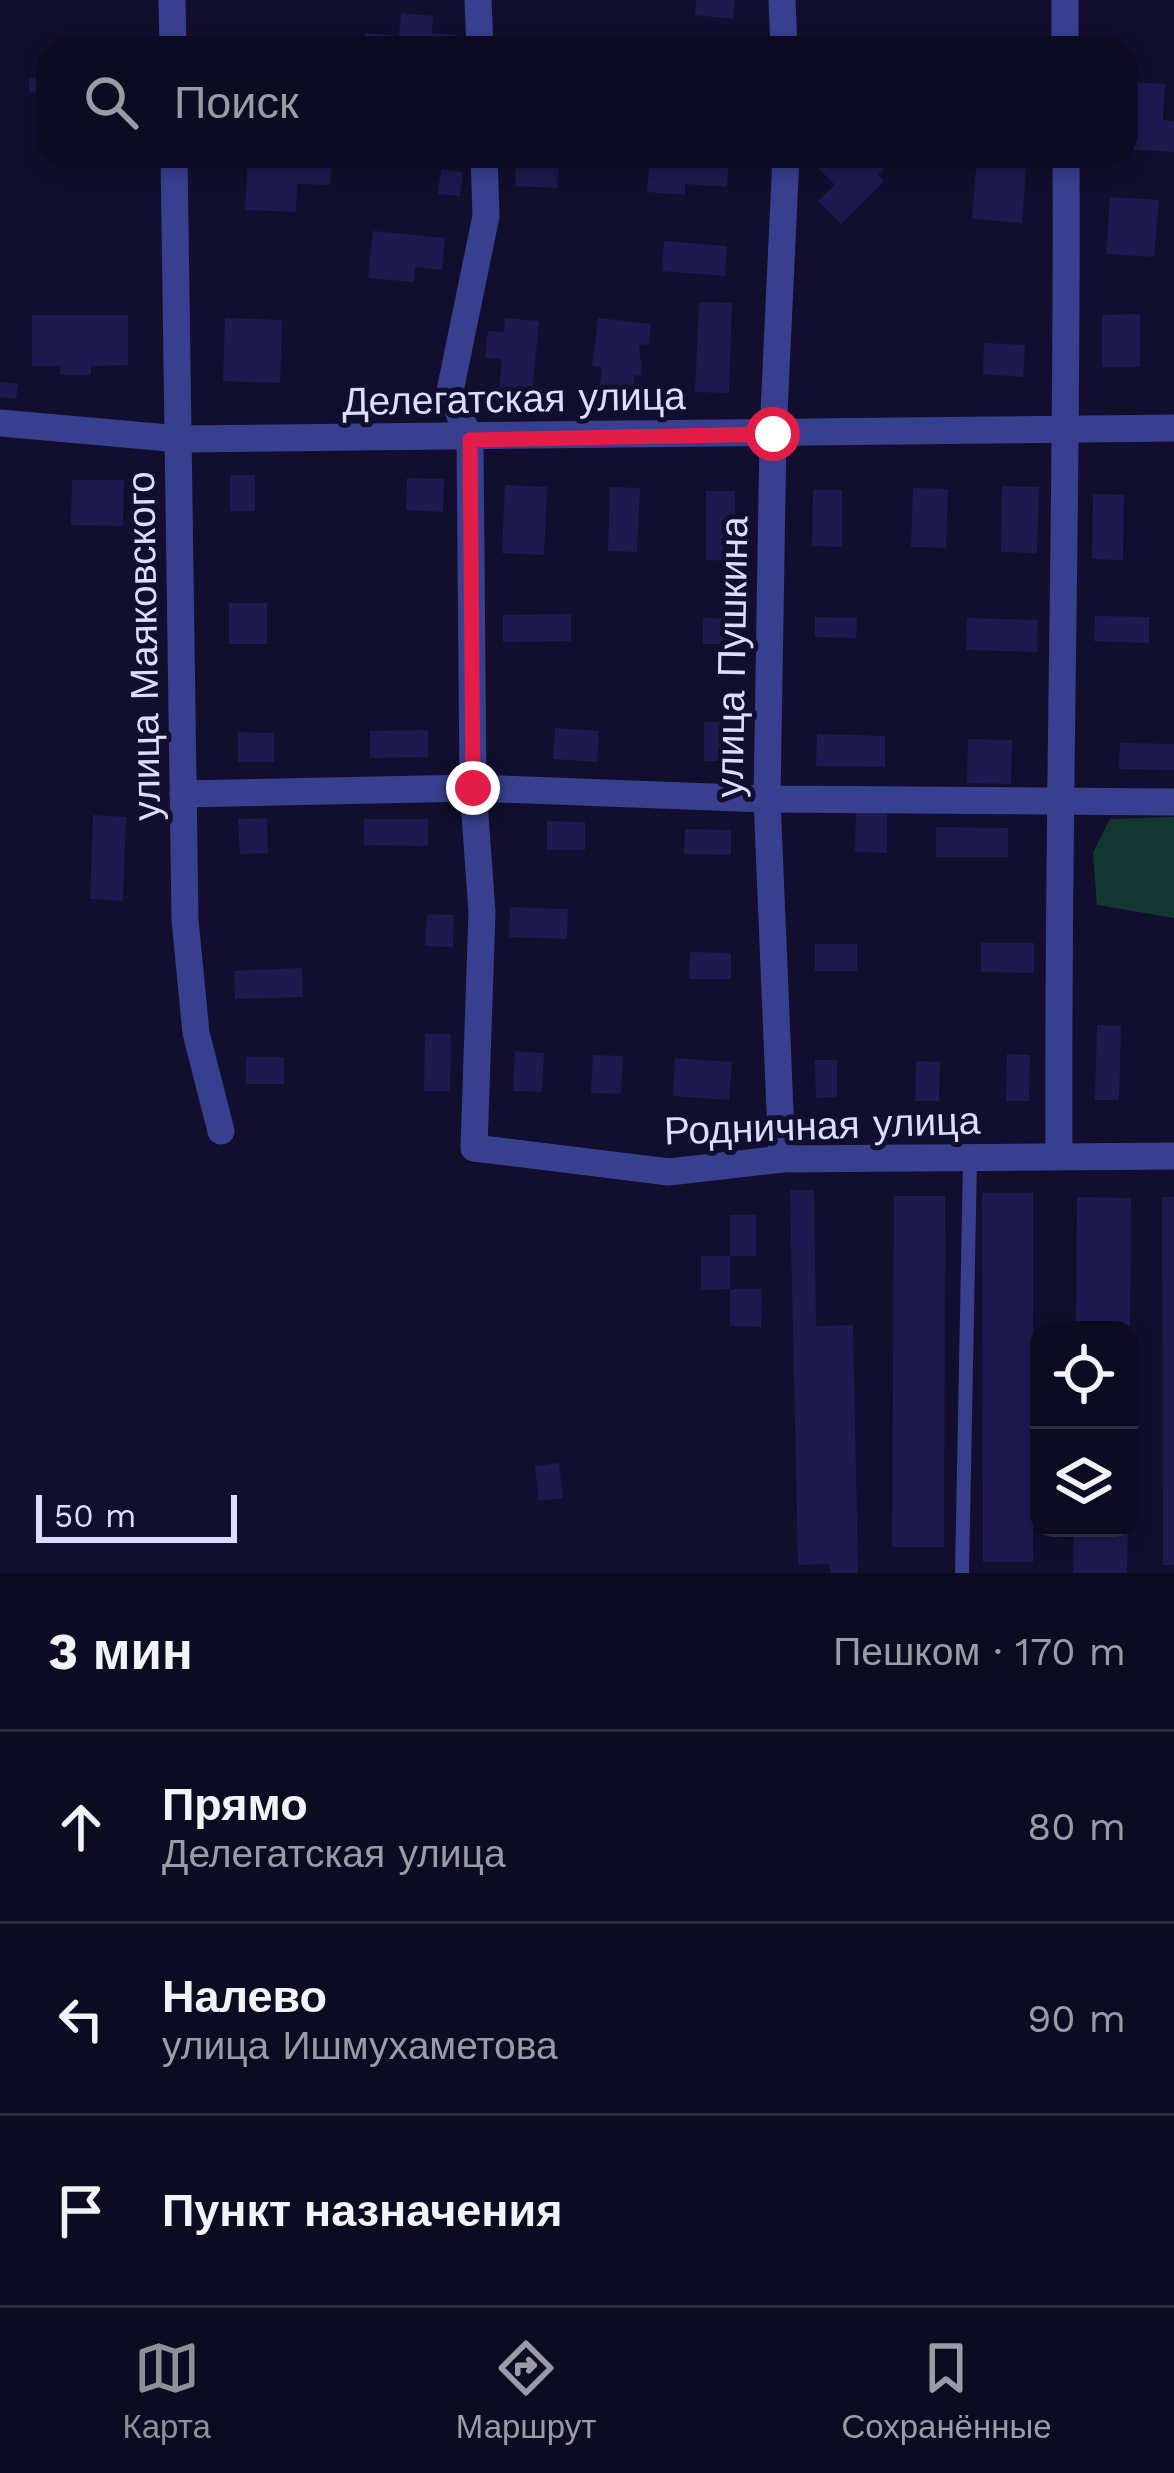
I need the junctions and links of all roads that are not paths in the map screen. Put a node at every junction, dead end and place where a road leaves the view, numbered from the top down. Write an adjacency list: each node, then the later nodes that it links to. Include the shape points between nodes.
1 (172, 0): 5 (street)
2 (478, 0): 6 (street)
3 (782, 0): 7 (street)
4 (1065, 0): 8 (street)
5 (173, 36)
6 (480, 36)
7 (784, 36)
8 (1065, 36)
9 (174, 168): 17 (street, улица Маяковского)
10 (484, 168): 18 (street, via 486,216 450,391)
11 (785, 168): 16 (street, улица Пушкина)
12 (1066, 168): 15 (street)
13 (0, 423): 17 (street, Делегатская улица)
14 (1174, 428): 15 (street, Делегатская улица)
15 (1067, 429): 16 (street, Делегатская улица); 22 (street)
16 (773, 434): 18 (street, Делегатская улица); 21 (street, улица Пушкина)
17 (180, 439): 18 (street, Делегатская улица); 20 (street, улица Маяковского)
18 (470, 440): 19 (street)
19 (473, 788): 20 (street); 21 (street); 27 (street, Родничная улица, via 482,912 474,1148 669,1172)
20 (183, 794): 24 (street, улица Маяковского, via 196,1033)
21 (767, 799): 22 (street); 27 (street, улица Пушкина)
22 (1057, 802): 23 (street); 25 (street)
23 (1174, 802)
24 (221, 1132)
25 (1059, 1156): 26 (street, Родничная улица); 28 (street, Родничная улица)
26 (1174, 1156)
27 (782, 1159): 28 (street, Родничная улица)
28 (970, 1159): 29 (lane)
29 (962, 1573)

